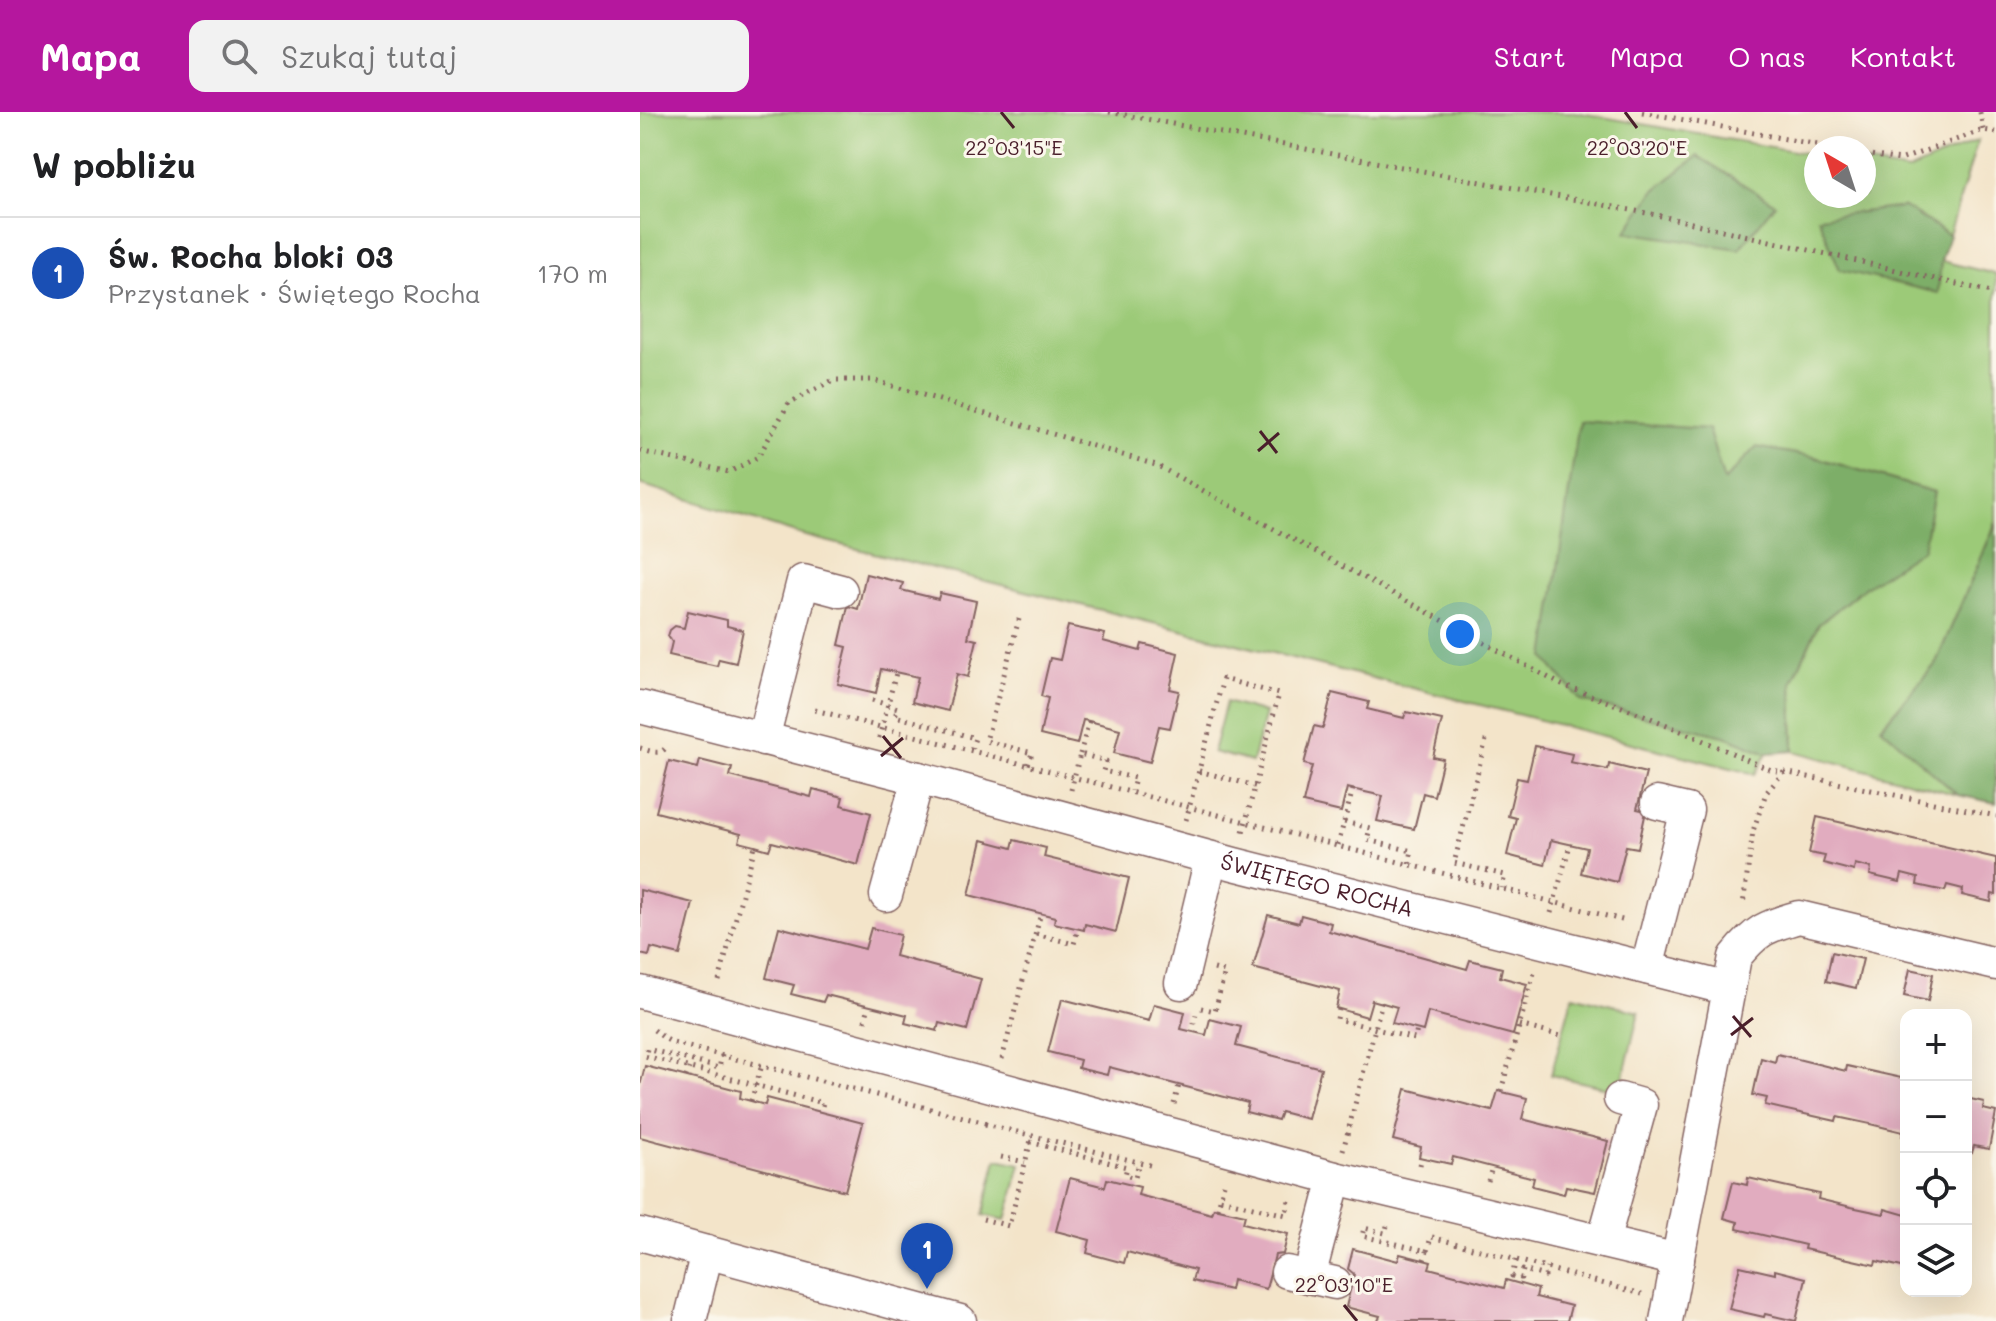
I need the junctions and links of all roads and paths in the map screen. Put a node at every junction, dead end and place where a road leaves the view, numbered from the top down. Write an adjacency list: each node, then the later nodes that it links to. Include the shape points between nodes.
1 (1109, 112): 8 (path, via 1657,215)
2 (1642, 112): 6 (path)
3 (1980, 112): 4 (path)
4 (1983, 130): 5 (path); 7 (path, via 1900,160)
5 (1996, 132)
6 (1804, 142)
7 (1876, 156)
8 (1996, 293)
9 (640, 451): 13 (path, via 729,472 758,457 789,403 833,380 873,380 1156,465)
10 (841, 591): 21 (street, via 803,581)
11 (1019, 619): 23 (path)
12 (896, 673): 15 (path)
13 (1562, 685)
14 (872, 700): 15 (path)
15 (887, 705): 18 (path); 20 (path, via 898,708 895,716)
16 (640, 707): 21 (street, ŚWIĘTEGO ROCHA)
17 (815, 710): 24 (path)
18 (883, 721)
19 (1089, 721): 25 (path)
20 (975, 738): 23 (path); 24 (path)
21 (763, 739): 30 (street, ŚWIĘTEGO ROCHA)
22 (1486, 740): 43 (path)
23 (986, 741): 26 (path, via 1032,753)
24 (971, 750): 26 (path)
25 (1080, 754): 28 (path); 33 (path, via 1106,761 1103,771 1135,778)
26 (1028, 765): 33 (path)
27 (1199, 771): 31 (path); 31 (path, via 1223,679 1279,694); 35 (path)
28 (1076, 772)
29 (1784, 772): 36 (path)
30 (918, 778): 41 (street, ŚWIĘTEGO ROCHA); 47 (street)
31 (1255, 786): 37 (path)
32 (1353, 789): 38 (path)
33 (1132, 791): 35 (path)
34 (1657, 803): 53 (street, via 1687,810)
35 (1189, 806): 37 (path); 41 (path)
36 (1996, 816)
37 (1245, 820): 39 (path); 42 (path)
38 (1344, 822): 39 (path); 44 (path, via 1370,828 1367,840 1412,851)
39 (1338, 845): 44 (path)
40 (755, 846): 54 (path)
41 (1179, 849): 42 (street, ŚWIĘTEGO ROCHA)
42 (1223, 861): 53 (street, ŚWIĘTEGO ROCHA); 57 (street)
43 (1454, 863): 45 (path); 46 (path, via 1505,875)
44 (1409, 864): 45 (path)
45 (1451, 875): 46 (path)
46 (1502, 888): 48 (path)
47 (886, 895)
48 (1627, 921)
49 (1078, 929): 50 (path, via 1074,944)
50 (1036, 934)
51 (1996, 964): 55 (street, via 1799,917 1770,925 1750,938 1735,957)
52 (1209, 965): 57 (path, via 1225,972 1215,1011)
53 (1647, 968): 55 (street, ŚWIĘTEGO ROCHA)
54 (719, 982)
55 (1729, 989): 96 (street)
56 (640, 992): 81 (street)
57 (1188, 998): 65 (path)
58 (1382, 1002): 63 (path)
59 (869, 1006): 61 (path)
60 (1339, 1009): 63 (path, via 1337,1019)
61 (865, 1020)
62 (1519, 1025): 66 (path)
63 (1375, 1029): 64 (path, via 1415,1039); 81 (path)
64 (1417, 1029)
65 (1192, 1032)
66 (1561, 1036)
67 (722, 1055): 69 (path, via 719,1068 647,1049 645,1056)
68 (762, 1065): 71 (path)
69 (689, 1068): 70 (path); 71 (path)
70 (686, 1077)
71 (756, 1086): 73 (path); 74 (path, via 823,1103)
72 (1620, 1099): 91 (street, via 1641,1105)
73 (751, 1101)
74 (820, 1112)
75 (1001, 1157): 77 (path)
76 (1422, 1157): 79 (path)
77 (1025, 1162): 78 (path, via 1031,1139 1127,1167 1125,1175 1134,1182); 87 (path, via 1009,1226)
78 (1139, 1162)
79 (1420, 1165)
80 (1492, 1167): 82 (path)
81 (1335, 1178): 91 (street); 98 (street)
82 (1487, 1183)
83 (1224, 1184): 84 (path)
84 (1220, 1199): 85 (path, via 1286,1215); 86 (path)
85 (1289, 1200)
86 (1218, 1209)
87 (983, 1219)
88 (1387, 1226): 92 (path, via 1385,1233 1364,1228 1362,1236)
89 (640, 1234): 93 (street)
90 (1431, 1237): 92 (path)
91 (1603, 1242): 96 (street)
92 (1427, 1251): 94 (path)
93 (707, 1252): 99 (street); 100 (street)
94 (1424, 1260)
95 (1516, 1260): 97 (path, via 1511,1279 1521,1278 1523,1270 1545,1276)
96 (1678, 1260): 101 (street)
97 (1547, 1268)
98 (1310, 1277)
99 (690, 1321)
100 (960, 1321)
101 (1666, 1321)

